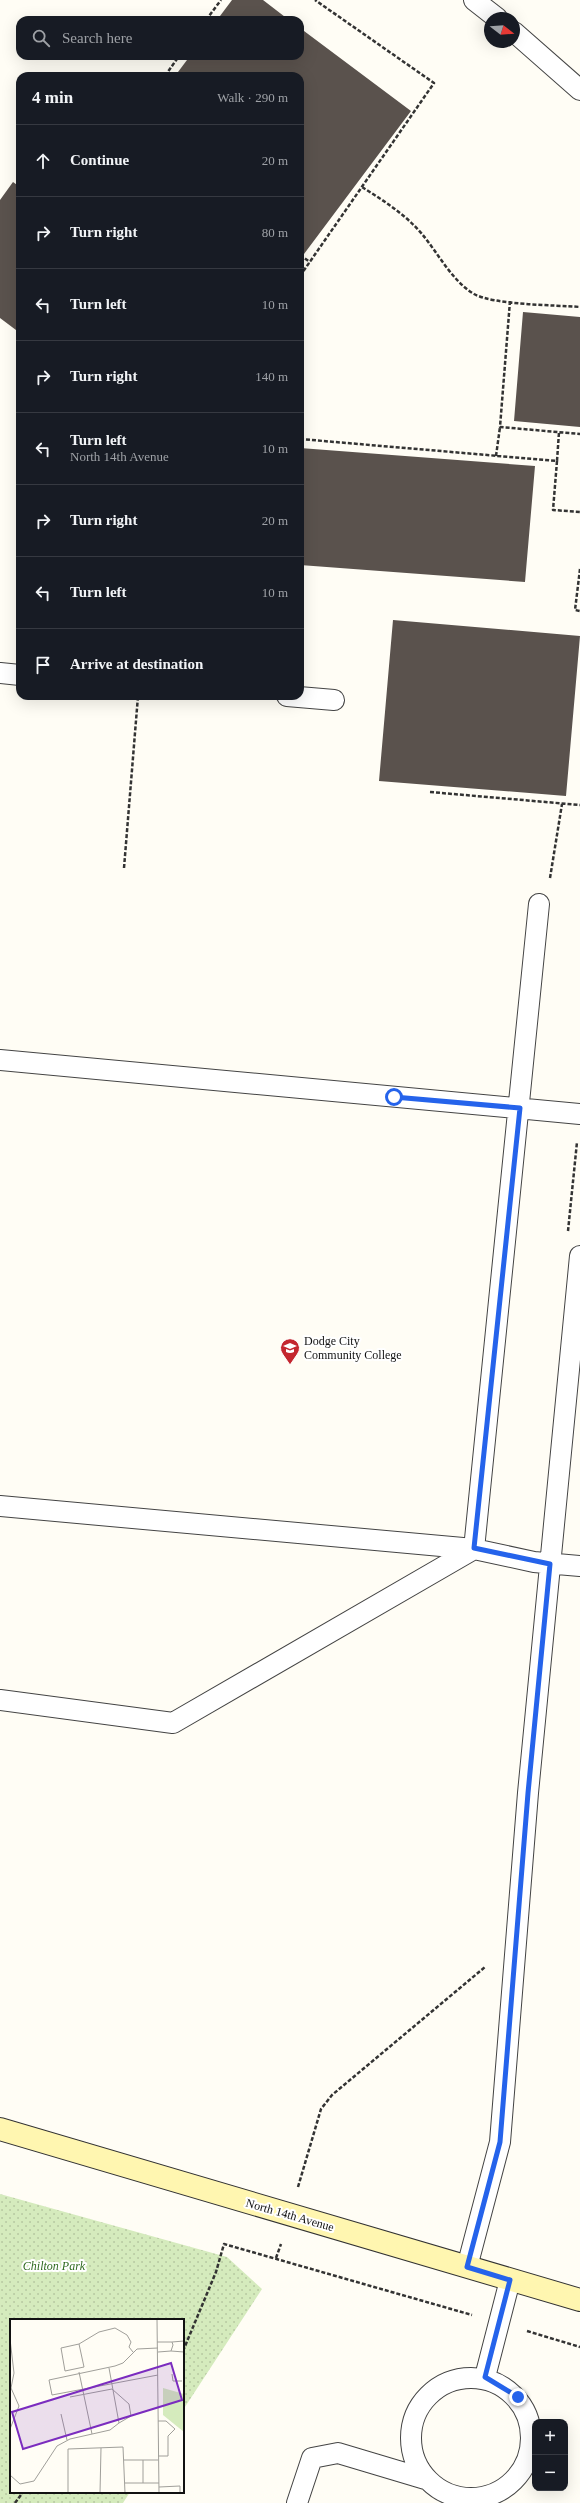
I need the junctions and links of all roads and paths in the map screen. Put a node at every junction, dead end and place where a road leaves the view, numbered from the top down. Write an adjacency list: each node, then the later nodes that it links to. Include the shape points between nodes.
1 (221, 0): 5 (path)
2 (315, 0): 10 (path, via 434,83)
3 (474, 0): 4 (lane)
4 (489, 12)
5 (209, 16)
6 (520, 37): 9 (lane)
7 (176, 60): 8 (path)
8 (168, 72)
9 (580, 90)
10 (362, 187): 12 (path); 14 (path, via 398,211 421,233 454,276 474,294 494,300)
11 (304, 258): 12 (path)
12 (310, 262): 13 (path)
13 (304, 270)
14 (510, 301): 15 (path); 16 (path)
15 (580, 307)
16 (500, 427): 17 (path); 20 (path)
17 (559, 432): 18 (path); 21 (path)
18 (580, 434)
19 (304, 439): 20 (path)
20 (496, 456): 21 (path)
21 (557, 461): 22 (path, via 553,510)
22 (580, 512)
23 (580, 569): 24 (path)
24 (580, 577): 25 (path, via 575,610)
25 (580, 611)
26 (0, 673): 27 (lane)
27 (16, 674)
28 (304, 697): 30 (lane)
29 (138, 700): 34 (path)
30 (334, 700)
31 (430, 792): 32 (path)
32 (562, 804): 33 (path); 35 (path, via 549,884)
33 (580, 806)
34 (124, 868)
35 (539, 904): 37 (lane)
36 (0, 1060): 37 (lane)
37 (520, 1108): 38 (lane); 41 (lane)
38 (580, 1114)
39 (580, 1256): 42 (lane)
40 (0, 1506): 41 (lane)
41 (474, 1548): 42 (lane); 44 (lane, via 173,1723)
42 (550, 1564): 43 (lane); 49 (lane, via 528,1793 500,2142)
43 (580, 1566)
44 (0, 1700)
45 (490, 1961): 47 (path, via 478,1974 332,2095 321,2109)
46 (0, 2129): 47 (main road, North 14th Avenue)
47 (290, 2215): 48 (path); 49 (main road, North 14th Avenue)
48 (276, 2258): 52 (path); 54 (path, via 224,2244 216,2272)
49 (467, 2267): 50 (main road, North 14th Avenue)
50 (510, 2280): 51 (main road, North 14th Avenue); 52 (lane)
51 (580, 2300)
52 (499, 2323): 53 (path); 55 (lane)
53 (580, 2347)
54 (184, 2349)
55 (485, 2377): 56 (lane, via 447,2381 418,2406 410,2444); 56 (lane, via 518,2397 533,2432 525,2470 496,2495 458,2498)
56 (425, 2479): 59 (lane, via 338,2453 312,2458)
57 (22, 2493): 58 (path)
58 (15, 2503)
59 (297, 2503)

